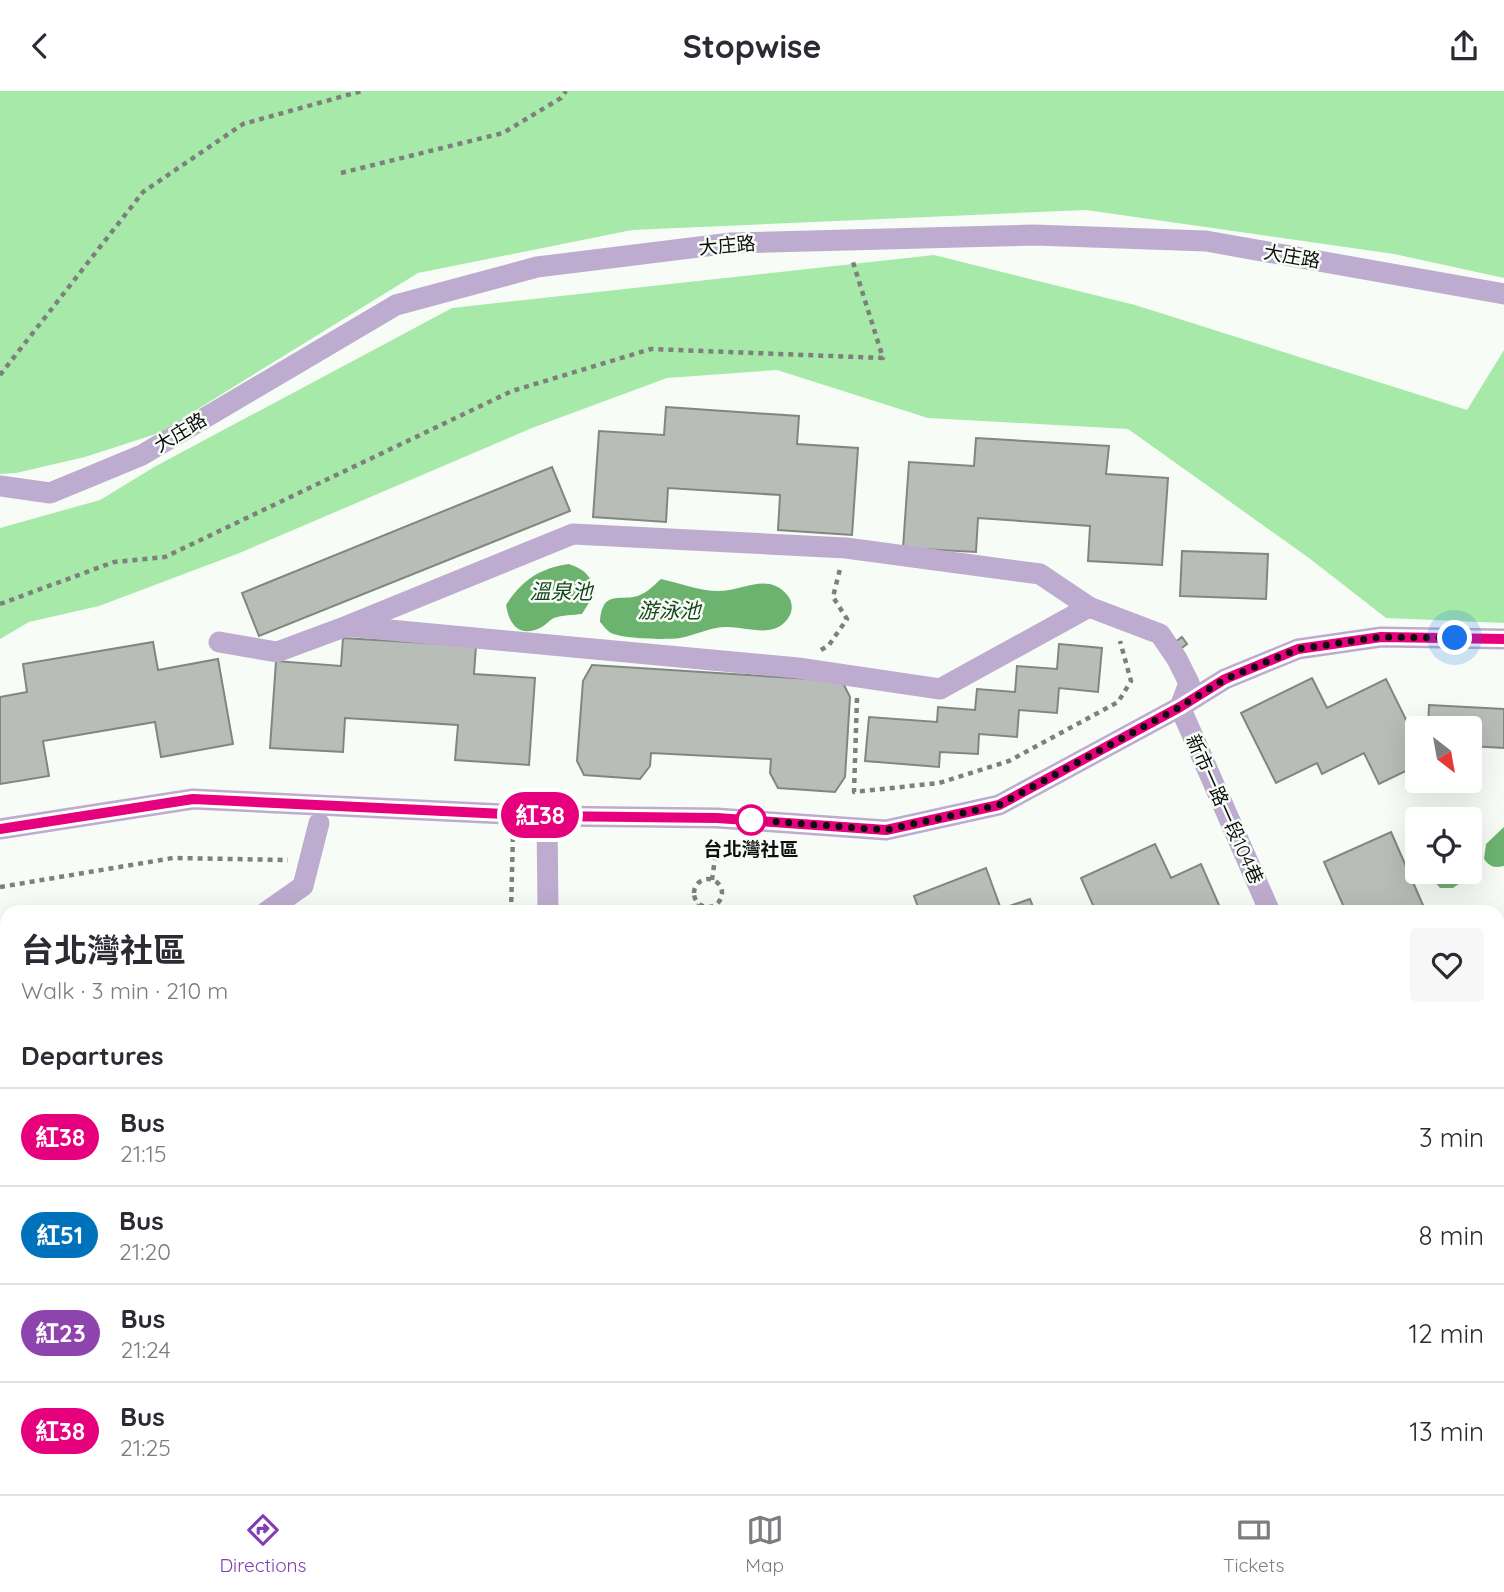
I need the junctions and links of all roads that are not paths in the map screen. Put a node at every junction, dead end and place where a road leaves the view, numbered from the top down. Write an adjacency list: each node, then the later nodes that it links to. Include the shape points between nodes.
1 (1504, 294): 2 (street, 大庄路, via 1206,241 1034,235 731,243 537,267 396,305 142,455 50,493)
2 (0, 486)
3 (1098, 611): 4 (street, via 940,689 798,668); 4 (street, via 1040,574 846,548 573,534); 7 (street, via 1160,634 1189,683)
4 (347, 626): 6 (street, via 277,652)
5 (1504, 639): 7 (street, via 1381,637 1298,649 1225,679)
6 (219, 642)
7 (1180, 707): 8 (street, via 999,805 886,830 717,818); 13 (street, 新市一路一段104巷)
8 (547, 816): 10 (street, via 193,799); 12 (street)
9 (319, 823): 11 (street, via 303,886)
10 (0, 829)
11 (276, 905)
12 (548, 905)
13 (1267, 905)

